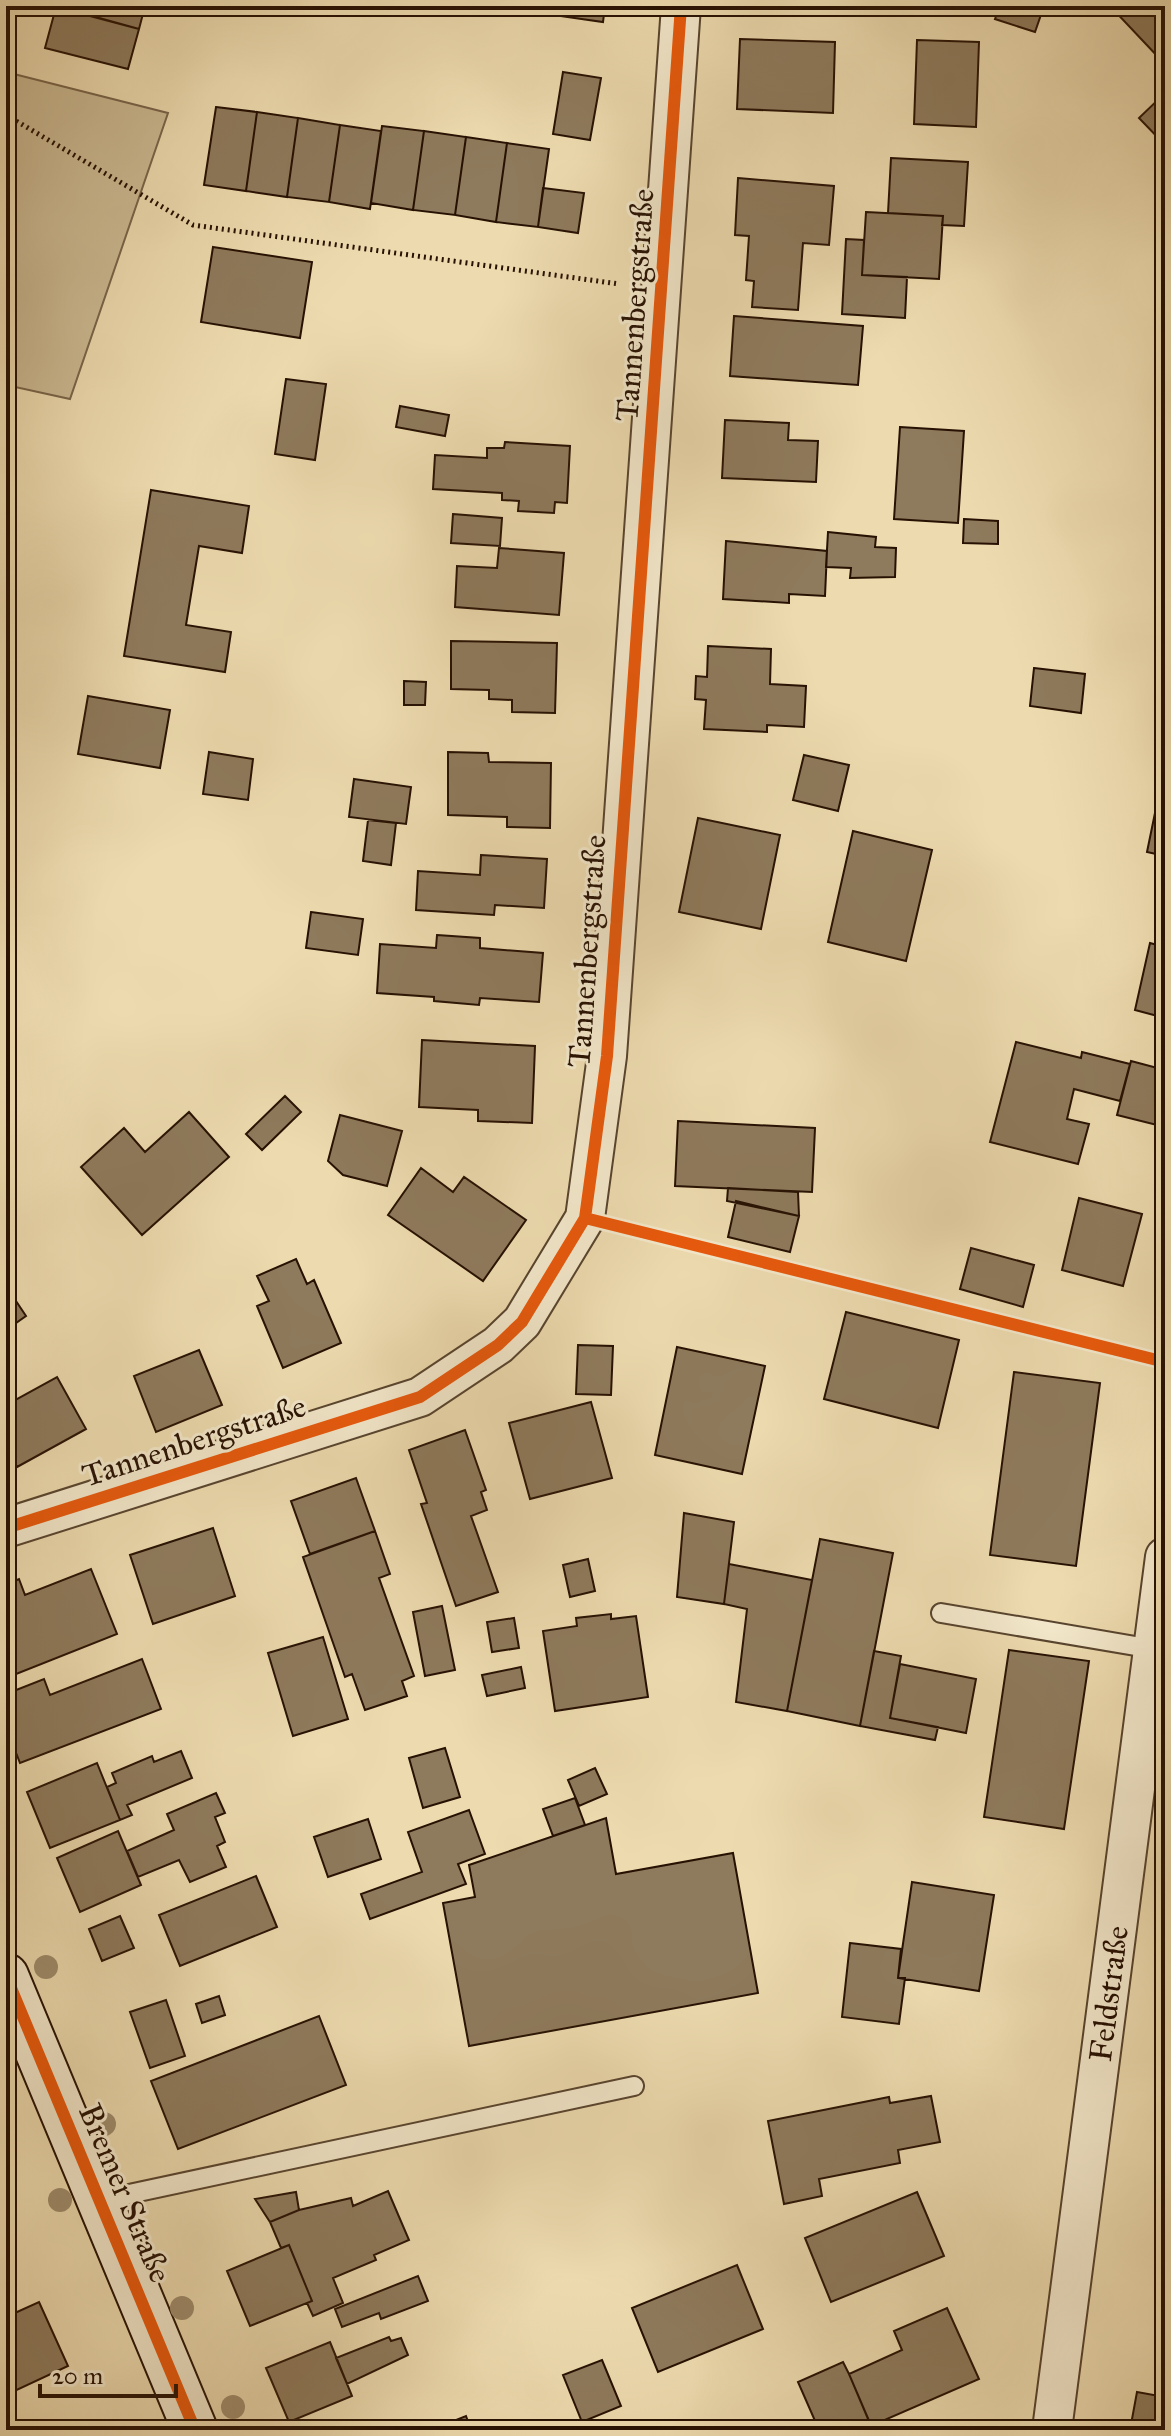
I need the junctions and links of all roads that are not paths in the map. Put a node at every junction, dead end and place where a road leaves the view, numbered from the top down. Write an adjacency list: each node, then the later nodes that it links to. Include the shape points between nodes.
1 (681, 6): 2 (street, Tannenbergstraße, via 607,1056 585,1218 522,1322 498,1345 420,1397)
2 (6, 1528)
3 (1165, 1557): 5 (street, Feldstraße)
4 (941, 1613): 5 (lane)
5 (1153, 1649): 10 (street, Feldstraße)
6 (6, 1976): 8 (main road, Bremer Straße)
7 (634, 2086): 8 (lane)
8 (101, 2200): 9 (main road, Bremer Straße)
9 (195, 2430)
10 (1052, 2430)

